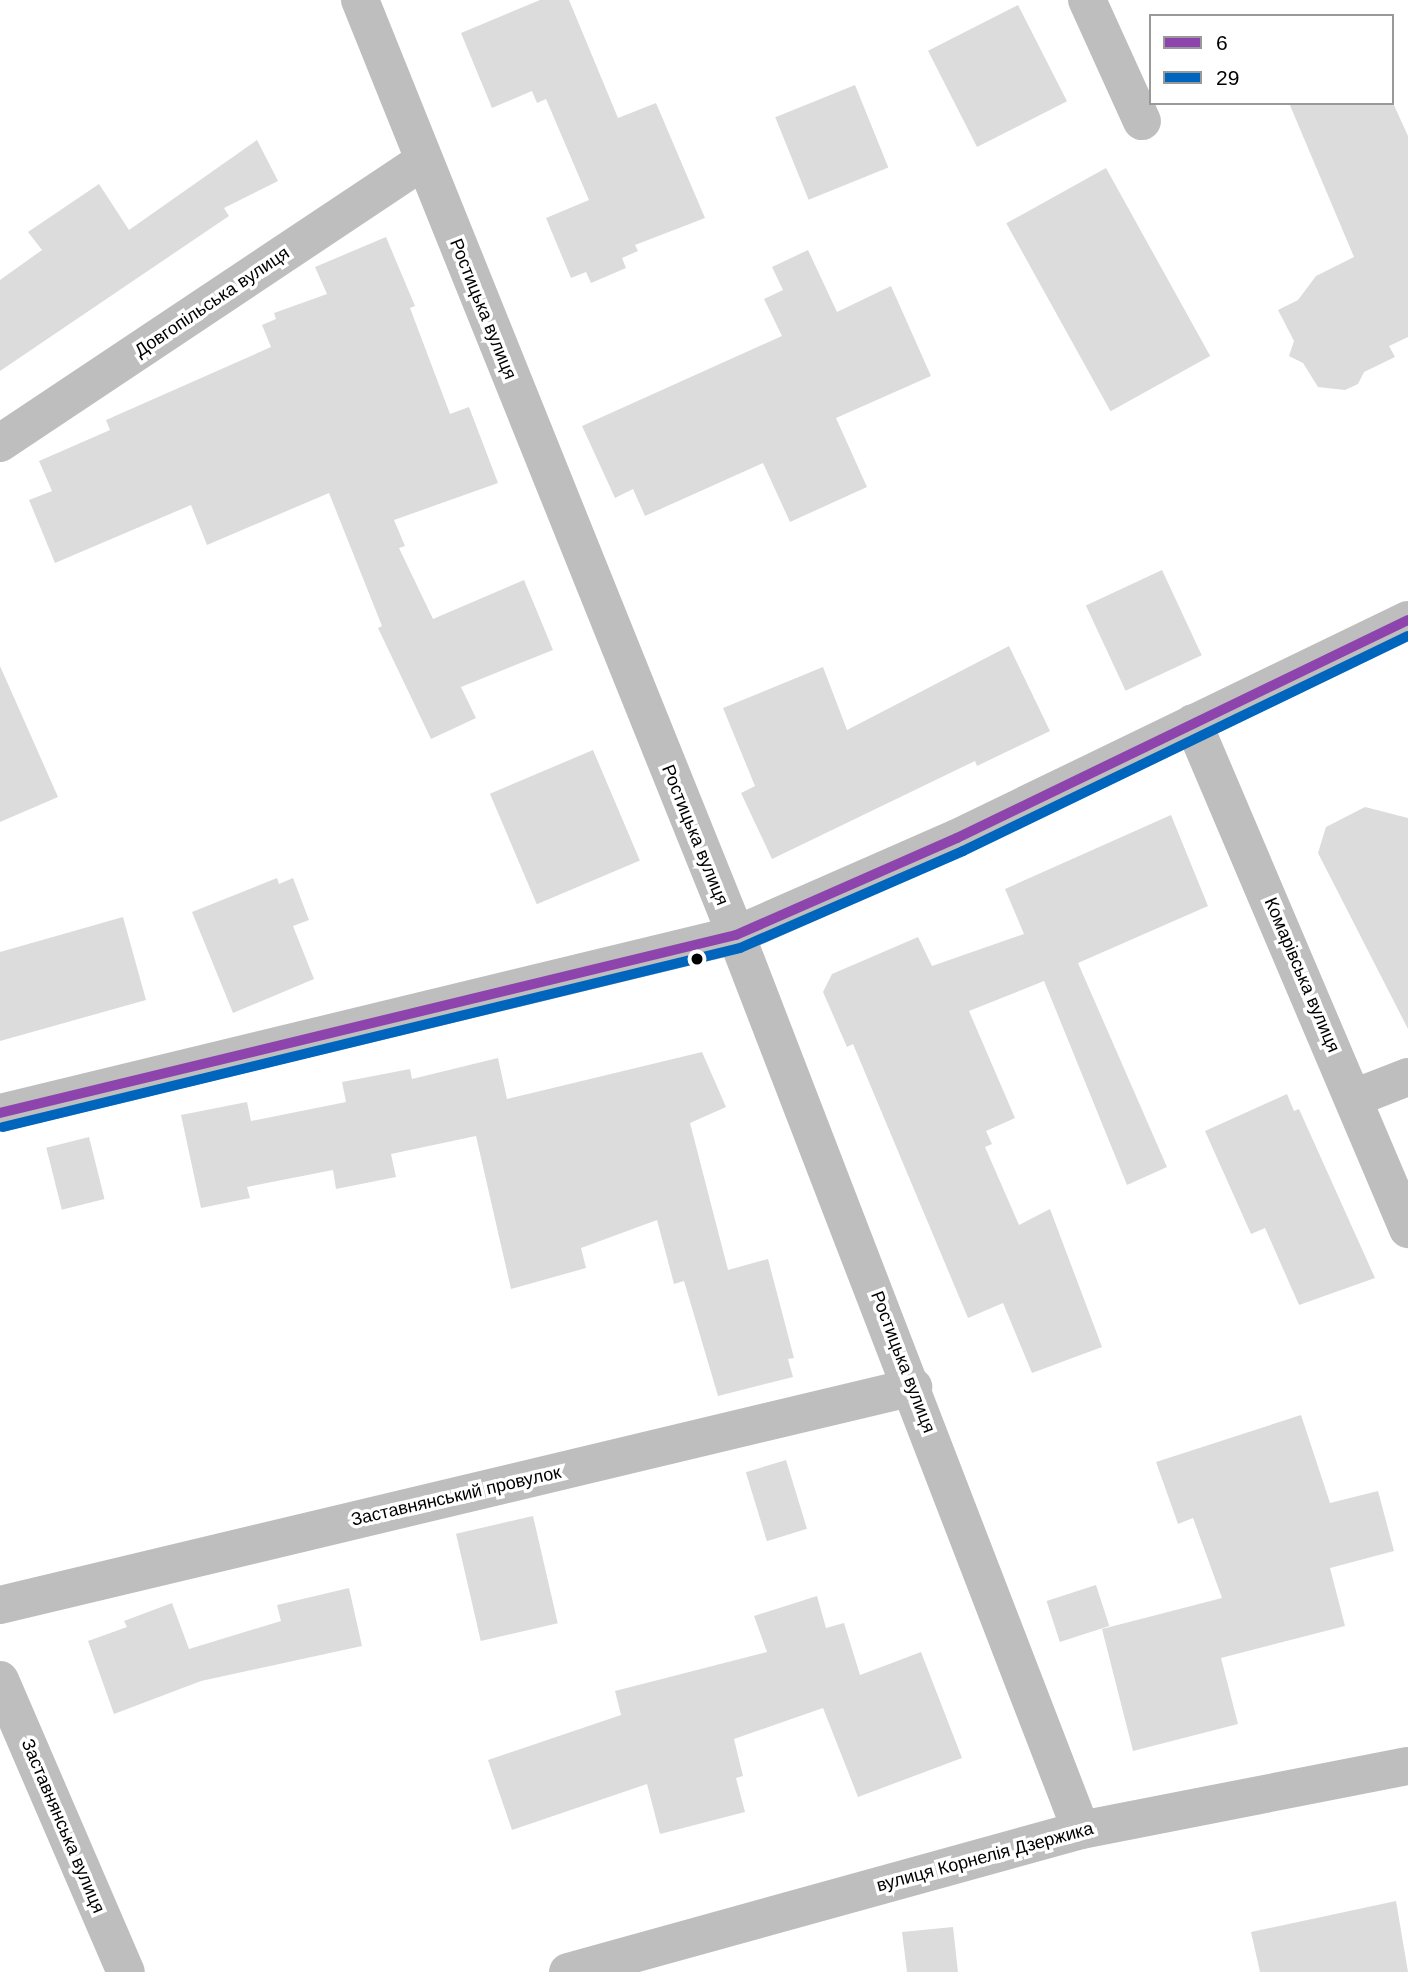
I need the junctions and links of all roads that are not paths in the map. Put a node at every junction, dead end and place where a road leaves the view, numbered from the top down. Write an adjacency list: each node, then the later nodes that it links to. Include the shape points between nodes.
1 (360, 0): 4 (street, Ростицька вулиця)
2 (1087, 0): 3 (street)
3 (1142, 121)
4 (423, 161): 5 (street, Довгопільська вулиця); 8 (street, Ростицька вулиця)
5 (0, 443)
6 (1408, 620): 7 (street)
7 (1193, 723): 8 (street, via 957,838); 10 (street, Комарівська вулиця)
8 (736, 935): 11 (street); 13 (street, Ростицька вулиця)
9 (1408, 1077): 10 (street)
10 (1354, 1098): 12 (street, Комарівська вулиця)
11 (0, 1113)
12 (1408, 1228)
13 (913, 1387): 14 (street, Заставнянський провулок); 17 (street, Ростицька вулиця)
14 (0, 1605)
15 (0, 1680): 18 (street, Заставнянська вулиця)
16 (1408, 1766): 17 (street, вулиця Корнелія Дзержика)
17 (1081, 1830): 19 (street, вулиця Корнелія Дзержика)
18 (126, 1972)
19 (568, 1972)

